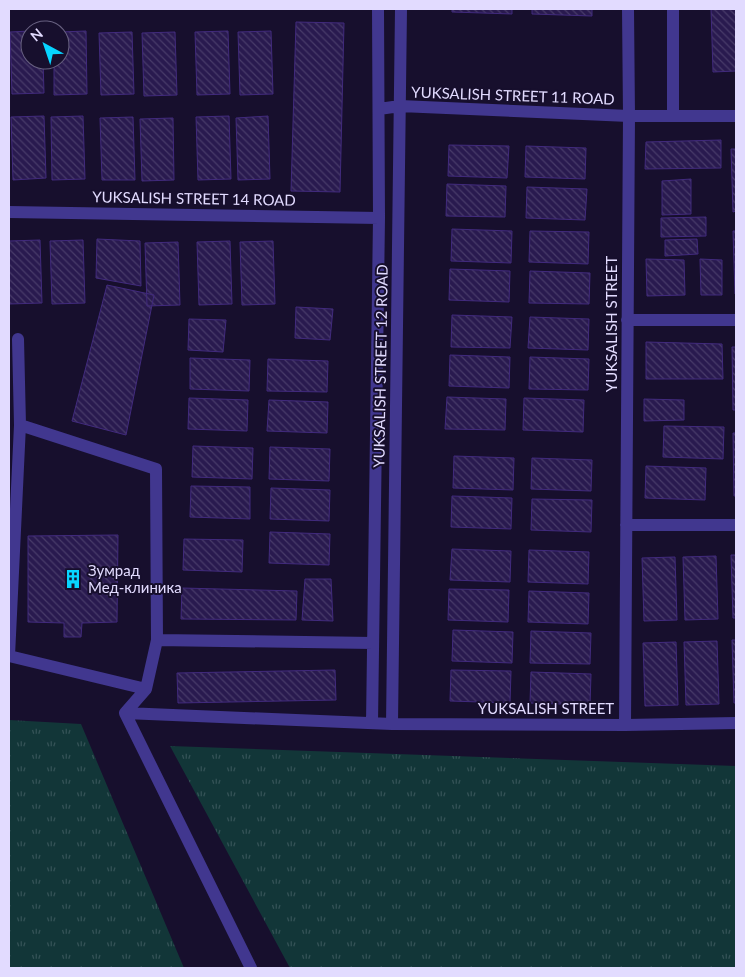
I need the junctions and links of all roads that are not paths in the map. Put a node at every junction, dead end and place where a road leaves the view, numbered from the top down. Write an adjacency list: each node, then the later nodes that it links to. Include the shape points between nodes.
1 (378, 9): 6 (street, YUKSALISH STREET 12 ROAD)
2 (401, 9): 5 (street, YUKSALISH STREET 12 ROAD)
3 (628, 9): 7 (street, YUKSALISH STREET 11 ROAD)
4 (673, 9): 8 (street)
5 (400, 106): 6 (street, YUKSALISH STREET 11 ROAD); 7 (street, YUKSALISH STREET 11 ROAD); 25 (street, YUKSALISH STREET 12 ROAD)
6 (378, 109): 11 (street, YUKSALISH STREET 12 ROAD)
7 (629, 116): 8 (street); 12 (street, YUKSALISH STREET)
8 (673, 116): 9 (street)
9 (736, 116)
10 (9, 212): 11 (street, YUKSALISH STREET 14 ROAD)
11 (380, 218): 19 (street, YUKSALISH STREET 12 ROAD)
12 (627, 320): 13 (street); 16 (street, YUKSALISH STREET)
13 (736, 320)
14 (18, 340): 15 (street)
15 (20, 424): 18 (street, via 156,469); 20 (street)
16 (626, 524): 17 (street); 26 (street, YUKSALISH STREET)
17 (736, 525)
18 (158, 640): 19 (street); 21 (street)
19 (373, 643): 23 (street, YUKSALISH STREET 12 ROAD)
20 (9, 656): 21 (street)
21 (146, 689): 22 (street)
22 (125, 713): 23 (street, YUKSALISH STREET); 27 (street)
23 (372, 723): 25 (street, YUKSALISH STREET)
24 (736, 723): 26 (street)
25 (392, 724): 26 (street, YUKSALISH STREET)
26 (624, 725)
27 (251, 968)

